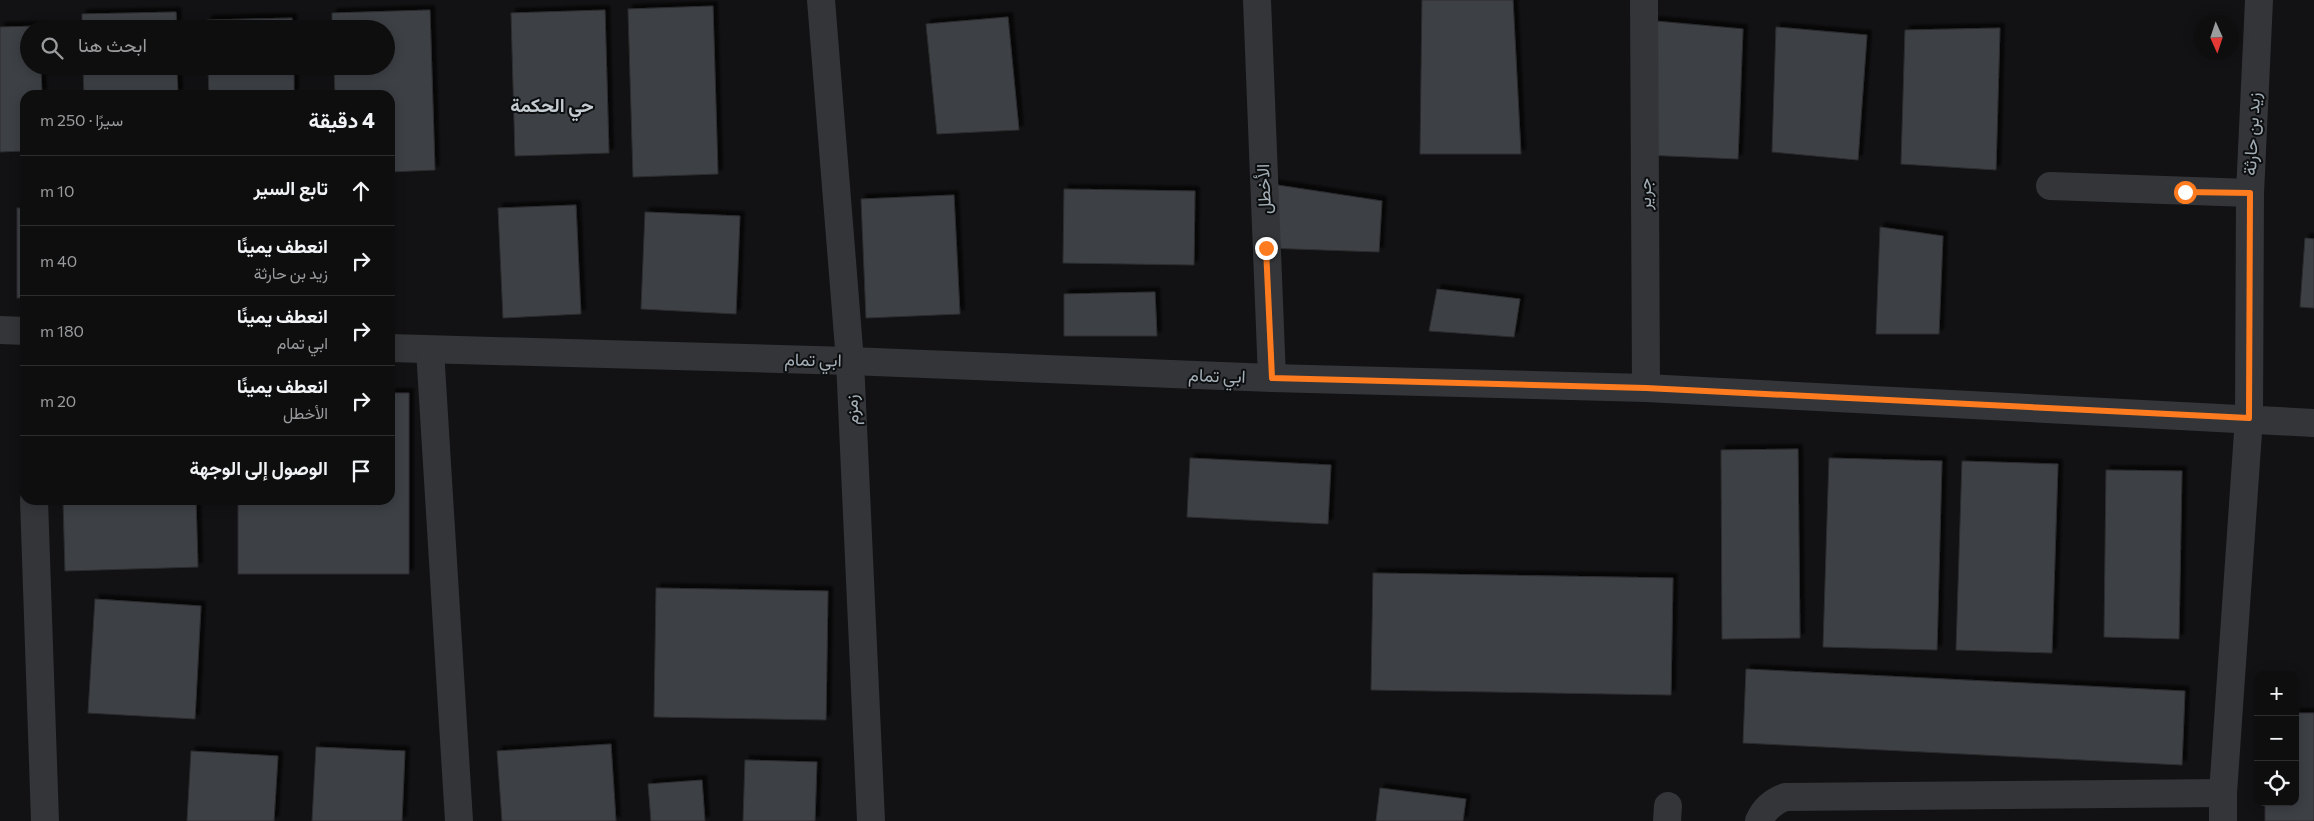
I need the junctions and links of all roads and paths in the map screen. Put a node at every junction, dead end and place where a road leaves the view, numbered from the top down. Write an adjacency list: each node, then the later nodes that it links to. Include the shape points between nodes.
1 (821, 0): 11 (street, زمزم)
2 (1257, 0): 12 (street, الأخطل)
3 (1644, 0): 13 (street, جرير)
4 (2258, 0): 6 (street, زيد بن حارثة)
5 (2050, 186): 6 (street)
6 (2250, 193): 14 (street, زيد بن حارثة)
7 (0, 330): 8 (street)
8 (20, 331)
9 (395, 348): 10 (street, ابي تمام)
10 (430, 350): 11 (street, ابي تمام); 19 (street)
11 (850, 361): 12 (street, ابي تمام); 20 (street, زمزم)
12 (1272, 378): 13 (street, ابي تمام)
13 (1646, 388): 14 (street, ابي تمام)
14 (2249, 418): 15 (street, ابي تمام); 17 (street, زيد بن حارثة)
15 (2314, 423)
16 (34, 505): 18 (street)
17 (2223, 793): 21 (street, via 1785,797 1764,810); 22 (street, زيد بن حارثة)
18 (44, 821)
19 (459, 821)
20 (871, 821)
21 (1759, 821)
22 (2223, 821)

